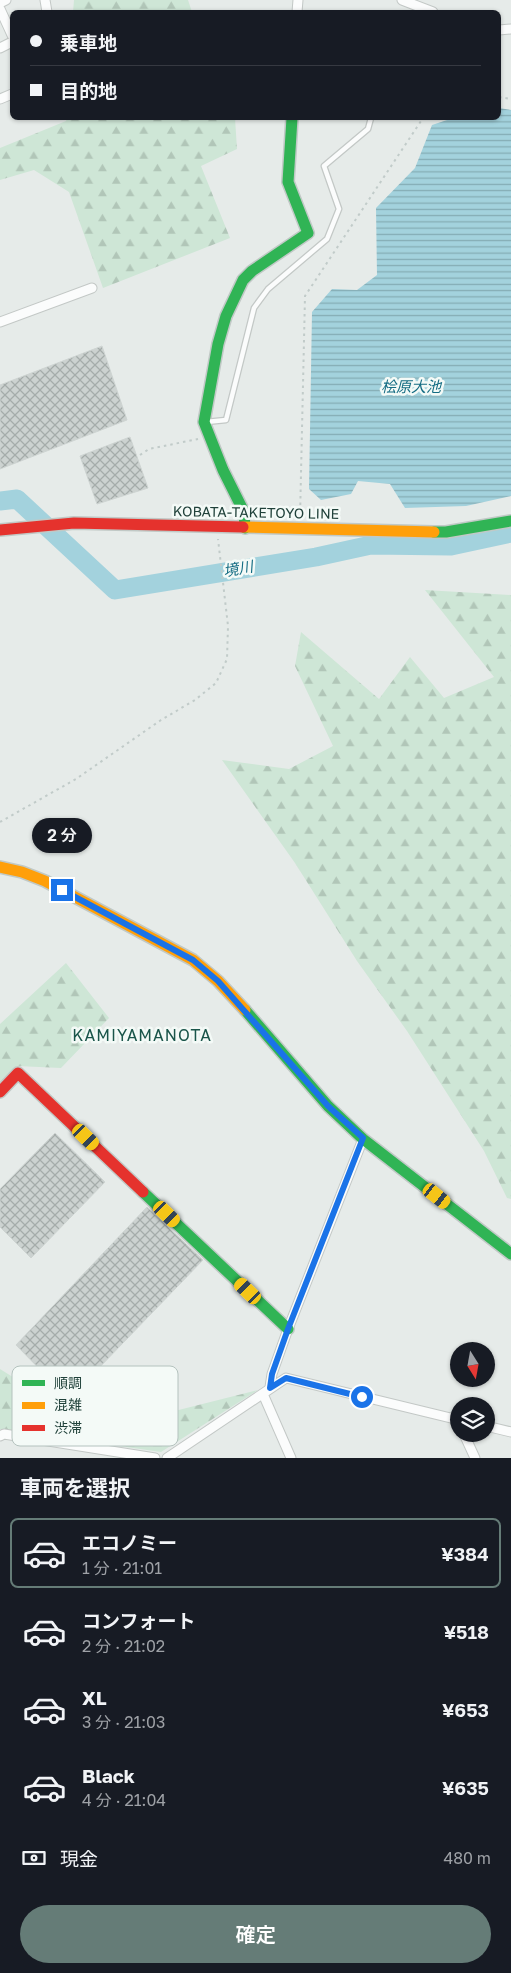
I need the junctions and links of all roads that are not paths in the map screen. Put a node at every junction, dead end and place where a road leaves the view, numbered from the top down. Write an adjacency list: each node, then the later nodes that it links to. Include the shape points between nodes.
1 (6, 0): 3 (street)
2 (402, 0): 5 (street)
3 (0, 2)
4 (0, 9): 6 (street)
5 (428, 10)
6 (10, 31)
7 (292, 120): 11 (street, via 288,182 308,233 243,280 221,334)
8 (370, 120): 11 (lane, via 368,128 324,166 339,210 328,239 268,289 254,308 226,420)
9 (92, 288): 10 (street)
10 (0, 322)
11 (204, 422): 13 (street, via 244,512)
12 (511, 521): 13 (street, KOBATA-TAKETOYO LINE, via 446,532)
13 (244, 528): 14 (street, KOBATA-TAKETOYO LINE, via 74,523)
14 (0, 530)
15 (0, 867): 17 (street, via 45,881 193,960 224,987 328,1106)
16 (0, 1092): 19 (street, via 18,1073)
17 (363, 1138): 18 (street); 19 (street)
18 (511, 1254)
19 (288, 1329): 20 (street)
20 (270, 1388): 21 (street); 22 (street, via 286,1378)
21 (263, 1394): 31 (street); 32 (street)
22 (450, 1418)
23 (495, 1428): 24 (street)
24 (511, 1432)
25 (0, 1436): 26 (street)
26 (12, 1436)
27 (468, 1442): 33 (street)
28 (67, 1446): 29 (street)
29 (109, 1454): 30 (street)
30 (155, 1458)
31 (167, 1458)
32 (291, 1458)
33 (475, 1458)

